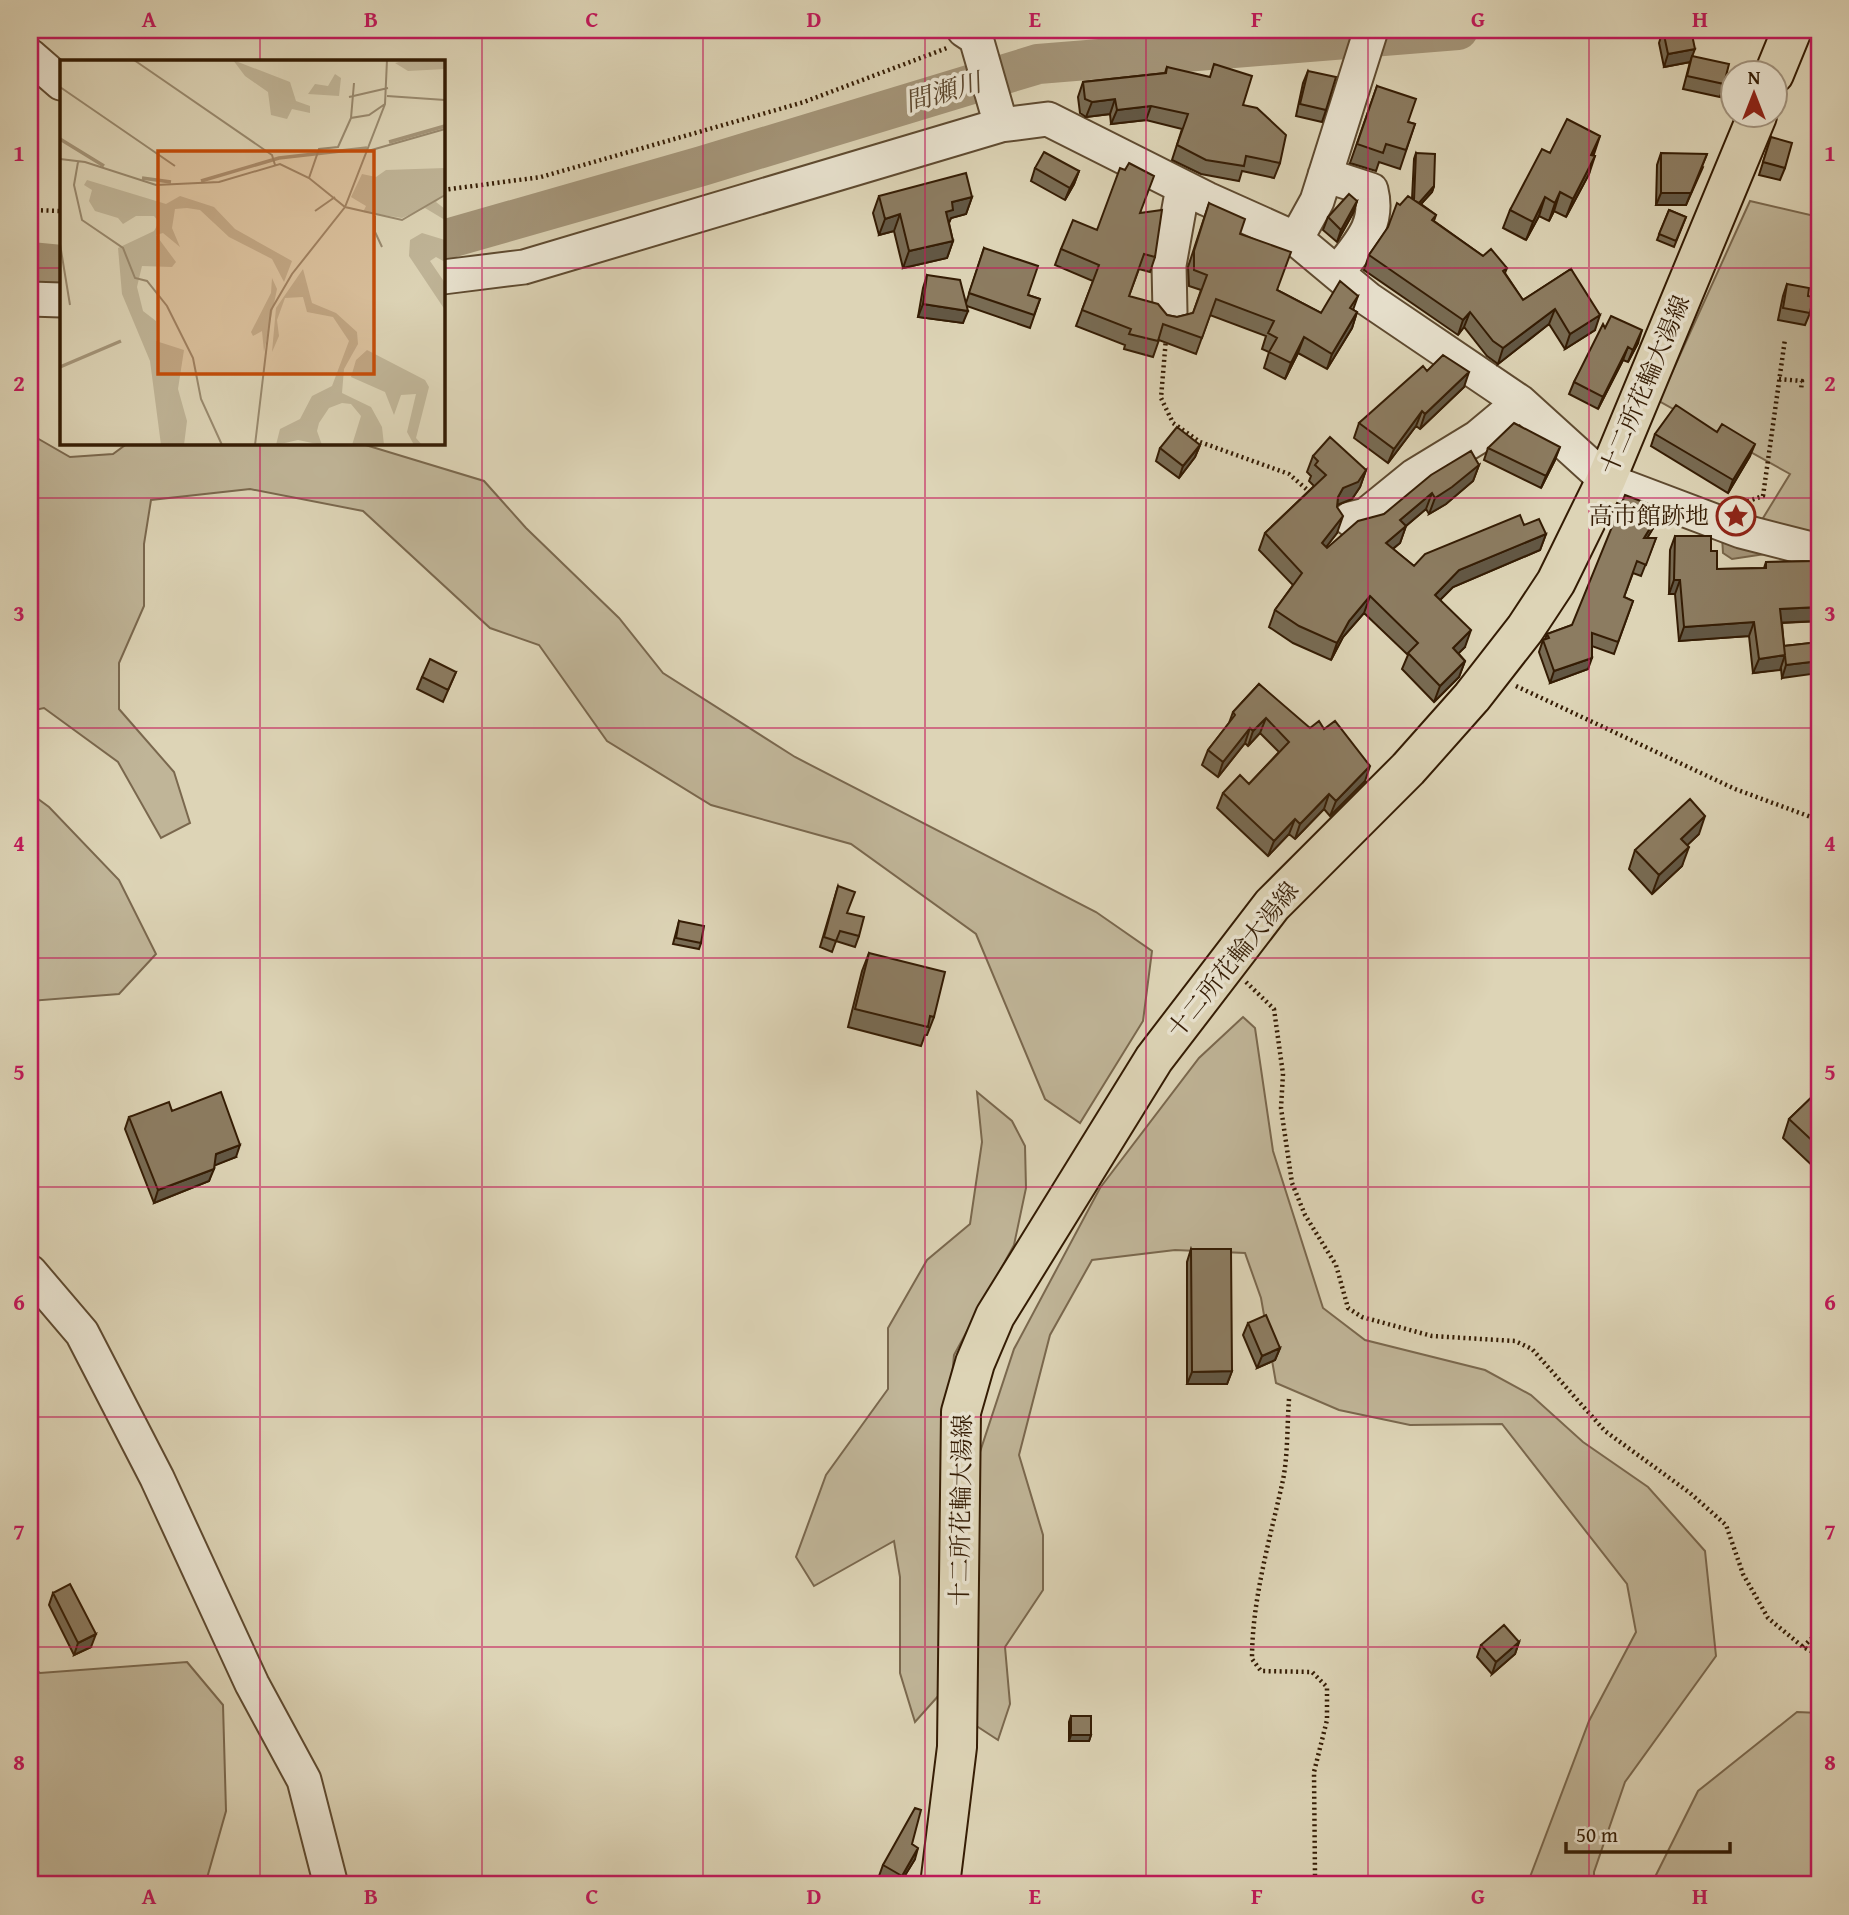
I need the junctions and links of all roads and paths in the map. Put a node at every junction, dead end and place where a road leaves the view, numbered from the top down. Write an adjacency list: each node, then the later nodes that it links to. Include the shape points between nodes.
1 (1371, 30): 9 (street)
2 (1792, 30): 5 (main road)
3 (970, 34): 7 (street); 11 (path, via 804,102 541,177)
4 (30, 56): 6 (street)
5 (1780, 60)
6 (60, 82)
7 (999, 117): 10 (street, via 1048,119); 16 (street, via 524,267)
8 (1751, 130): 24 (main road, 十二所花輪大湯線)
9 (1325, 175): 14 (street); 15 (street, via 1371,190 1374,205 1372,224)
10 (1182, 187): 14 (street); 19 (street, via 1169,265)
11 (444, 190)
12 (30, 210): 13 (path)
13 (60, 211)
14 (1296, 239): 15 (street)
15 (1338, 273): 23 (street, via 1368,299)
16 (444, 277)
17 (30, 299): 18 (street)
18 (60, 300)
19 (1170, 313): 26 (path, via 1161,364 1161,398 1173,423 1200,442 1289,474 1334,515)
20 (1785, 339): 21 (path)
21 (1779, 379): 22 (path, via 1802,382); 25 (path, via 1763,496)
22 (1801, 390)
23 (1520, 402): 24 (street); 26 (street, via 1366,515)
24 (1605, 480): 27 (street, via 1741,530); 28 (main road, 十二所花輪大湯線, via 1556,582)
25 (1741, 503)
26 (1350, 519)
27 (1819, 551)
28 (1490, 674): 29 (path, via 1735,789); 30 (main road, 十二所花輪大湯線, via 1408,769 1272,905)
29 (1819, 820)
30 (1225, 963): 34 (path, via 1274,1009 1292,1183 1336,1265 1348,1308 1362,1317 1432,1336 1515,1341 1532,1349 1605,1431 1726,1525 1743,1574 1768,1618); 37 (main road, 十二所花輪大湯線, via 1154,1059 995,1316 975,1363 961,1412 957,1747)
31 (30, 1272): 36 (street, via 82,1333 157,1478 252,1684 303,1780)
32 (1289, 1399): 38 (path, via 1283,1478 1269,1535 1252,1660 1261,1671 1312,1672 1327,1687 1327,1720 1314,1772 1315,1876)
33 (1819, 1631): 34 (path)
34 (1803, 1647): 35 (path)
35 (1819, 1655)
36 (331, 1885)
37 (940, 1885)
38 (1310, 1885)

